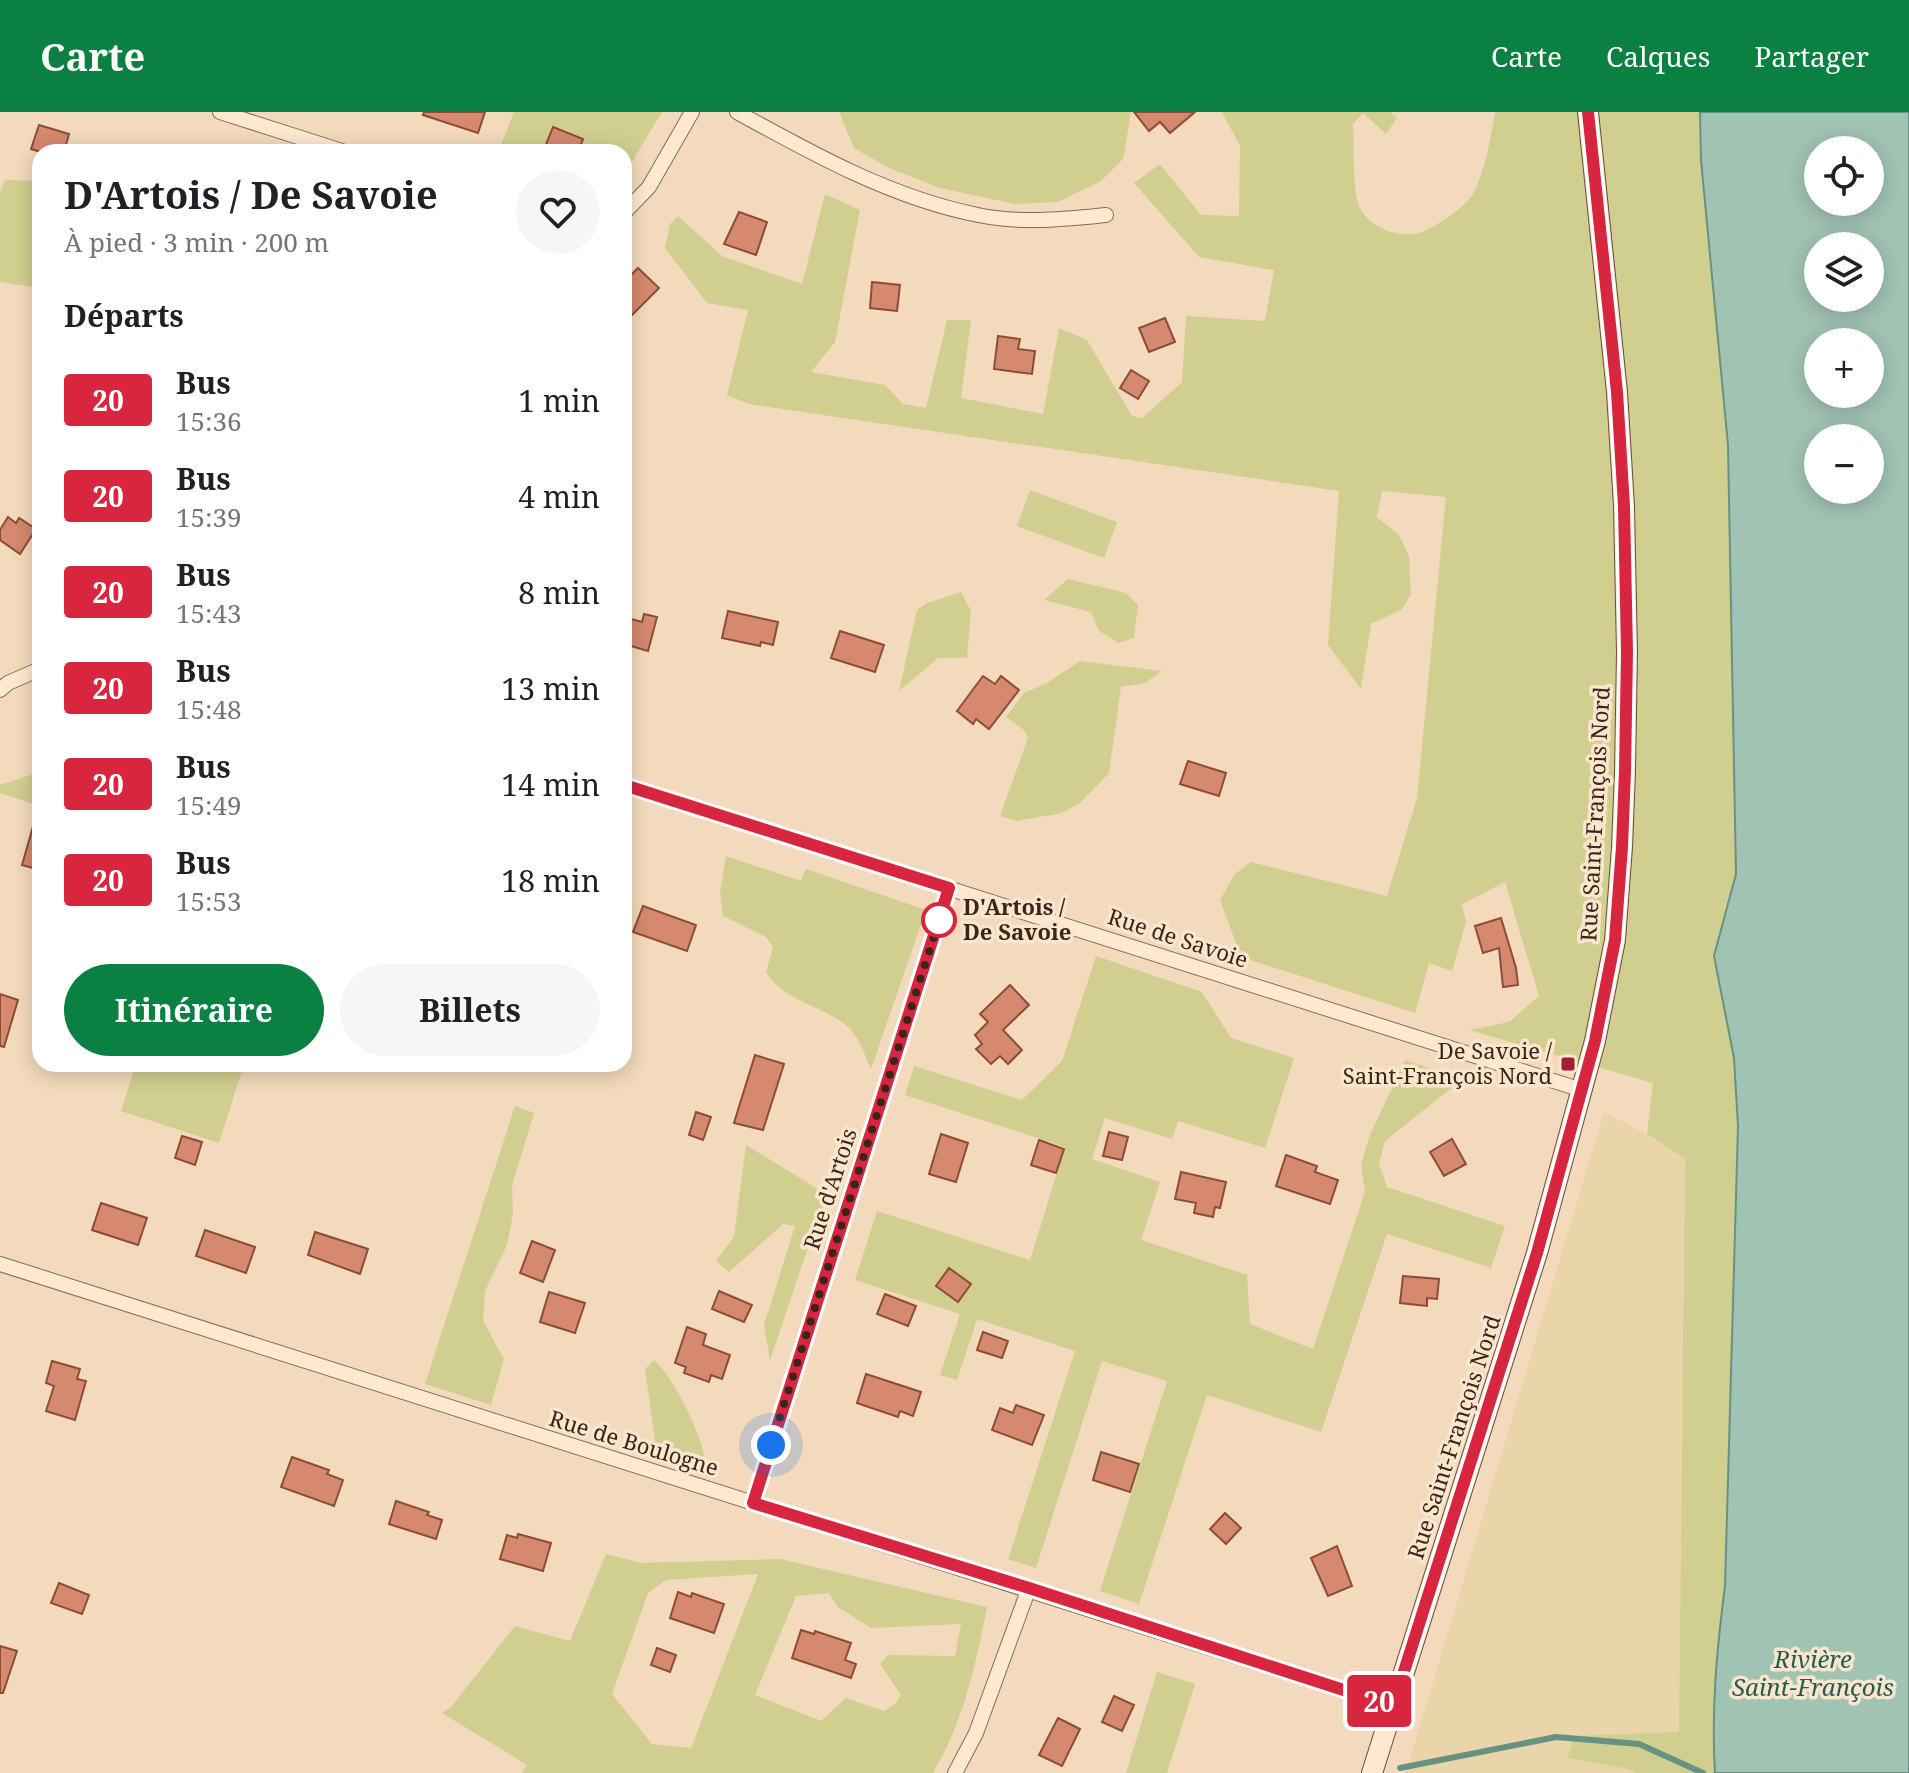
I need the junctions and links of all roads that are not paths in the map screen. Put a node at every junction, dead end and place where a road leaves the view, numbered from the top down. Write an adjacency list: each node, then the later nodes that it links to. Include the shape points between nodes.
1 (220, 112): 5 (street)
2 (692, 112): 6 (street, via 649,187)
3 (737, 112): 7 (street, via 825,160 942,206 1009,219)
4 (1588, 112): 12 (street, Rue Saint-François Nord, via 1617,392 1627,652 1615,940)
5 (320, 144)
6 (632, 205)
7 (1106, 215)
8 (32, 672): 9 (street)
9 (0, 690)
10 (632, 788): 11 (street, Rue de Savoie)
11 (949, 888): 12 (street, Rue de Savoie); 14 (street, Rue d'Artois)
12 (1582, 1090): 16 (street, Rue Saint-François Nord, via 1537,1253)
13 (0, 1264): 14 (street, Rue de Boulogne)
14 (753, 1503): 15 (street, Rue de Boulogne)
15 (1029, 1588): 16 (street, Rue de Boulogne); 17 (street, via 976,1733)
16 (1393, 1706): 18 (street, Rue Saint-François Nord)
17 (955, 1773)
18 (1372, 1773)

